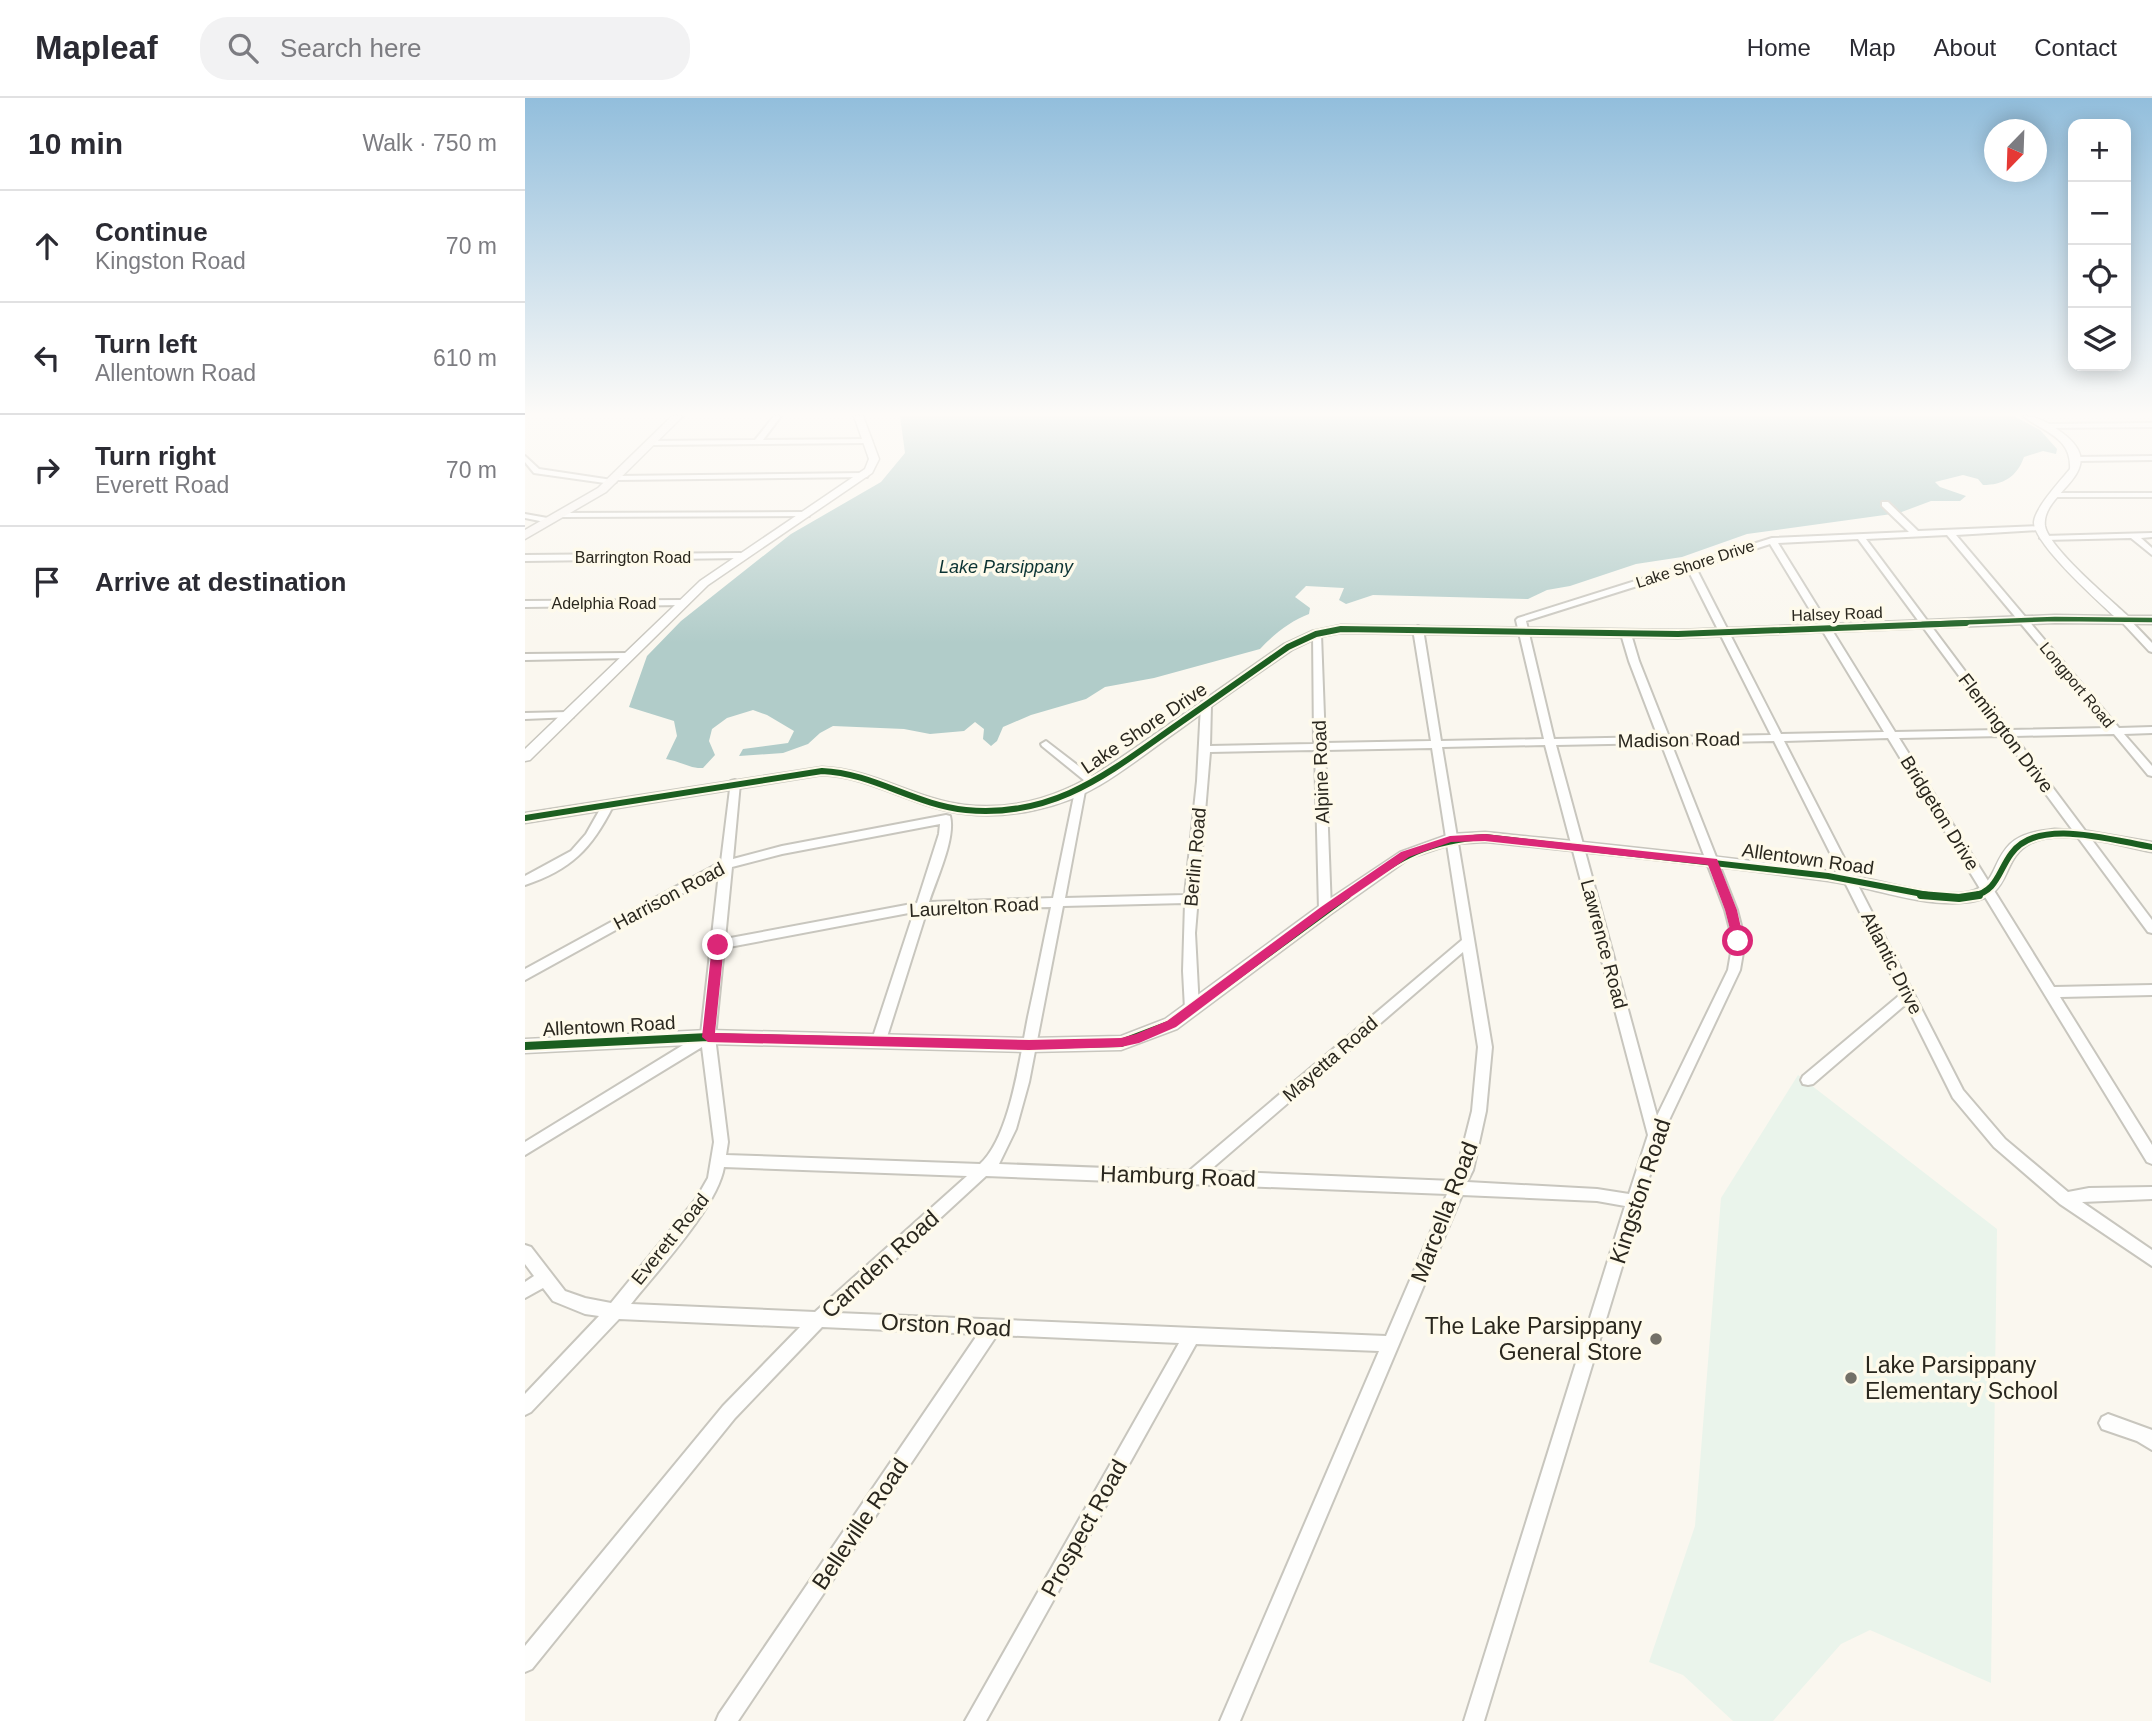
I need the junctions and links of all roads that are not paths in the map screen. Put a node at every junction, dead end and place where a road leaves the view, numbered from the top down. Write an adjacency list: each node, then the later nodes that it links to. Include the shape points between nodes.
1 (596, 492): 9 (main road)
2 (839, 492): 7 (street)
3 (2059, 492): 4 (street)
4 (2057, 495): 5 (street); 12 (street, via 2039,519)
5 (2152, 495)
6 (1885, 505): 10 (street)
7 (806, 514): 9 (street); 20 (street)
8 (525, 516): 9 (street)
9 (555, 518): 14 (main road)
10 (1896, 518): 13 (street)
11 (1949, 532): 12 (street, Lake Shore Drive); 13 (street, Lake Shore Drive); 25 (street, Longport Road)
12 (2041, 533): 17 (street, Lake Shore Drive); 26 (street)
13 (1916, 534): 16 (street, Lake Shore Drive)
14 (525, 535)
15 (2152, 535): 17 (street, Lake Shore Drive)
16 (1860, 536): 18 (street, Lake Shore Drive); 28 (street, Flemington Drive)
17 (2134, 536): 19 (street)
18 (1772, 541): 22 (street, Lake Shore Drive); 30 (street, Bridgeton Drive)
19 (2152, 552)
20 (740, 556): 21 (street, Barrington Road); 23 (street)
21 (525, 558)
22 (1691, 565): 31 (street, Lake Shore Drive, via 1521,620); 32 (street, Atlantic Drive)
23 (682, 603): 24 (street, Adelphia Road); 36 (street)
24 (525, 604)
25 (2023, 620): 26 (street, Halsey Road); 28 (street, Halsey Road); 42 (street, Longport Road)
26 (2124, 620): 27 (street, Halsey Road); 35 (street)
27 (2152, 620)
28 (1925, 624): 30 (street, Halsey Road); 43 (street, Flemington Drive)
29 (1417, 629): 31 (street, Lake Shore Drive); 33 (street, Lake Shore Drive, via 1353,628); 49 (street, Marcella Road)
30 (1826, 629): 32 (street, Halsey Road); 44 (street, Bridgeton Drive)
31 (1523, 631): 34 (street, Halsey Road); 47 (street, Lawrence Road)
32 (1725, 632): 34 (street, Halsey Road); 45 (street, Atlantic Drive)
33 (1316, 634): 38 (street, Lake Shore Drive, via 1288,647); 50 (street, Alpine Road)
34 (1626, 634): 46 (street, Kingston Road)
35 (2152, 649)
36 (628, 656): 37 (street); 39 (street)
37 (525, 657)
38 (1206, 705): 51 (street, Berlin Road); 55 (street, Lake Shore Drive)
39 (569, 715): 40 (street); 52 (street)
40 (525, 716)
41 (2152, 730): 42 (street, Madison Road)
42 (2117, 731): 43 (street, Madison Road); 53 (street, Longport Road)
43 (2006, 734): 44 (street, Madison Road); 59 (street, Flemington Drive)
44 (1892, 736): 45 (street, Madison Road); 67 (street, Bridgeton Drive)
45 (1779, 738): 46 (street, Madison Road); 65 (street, Atlantic Drive)
46 (1665, 739): 47 (street, Madison Road); 63 (street, Kingston Road)
47 (1551, 743): 49 (street, Madison Road); 61 (street, Lawrence Road)
48 (1046, 744): 55 (street)
49 (1435, 744): 50 (street, Madison Road); 60 (street, Marcella Road)
50 (1320, 746): 51 (street, Madison Road); 71 (street, Alpine Road)
51 (1206, 750): 68 (street, Berlin Road)
52 (525, 757)
53 (2152, 773)
54 (735, 783): 56 (street, Lake Shore Drive); 57 (street, Lake Shore Drive, via 809,772 852,772); 64 (street, Everett Road)
55 (1087, 787): 57 (street, Lake Shore Drive, via 1009,808); 69 (street, Camden Road)
56 (607, 806): 58 (street, Lake Shore Drive); 66 (street, via 580,852)
57 (951, 814): 64 (street, Harrison Road); 70 (street)
58 (525, 818)
59 (2084, 836): 62 (street); 67 (street, via 2028,839 2012,852); 72 (street, Flemington Drive)
60 (1450, 839): 61 (street, Allentown Road, via 1485,837); 71 (street, Allentown Road, via 1405,855); 73 (street, Marcella Road)
61 (1578, 847): 63 (street, Allentown Road); 85 (street, Lawrence Road)
62 (2152, 847)
63 (1713, 862): 65 (street, Allentown Road); 85 (street, Kingston Road, via 1737,930 1737,955 1727,988)
64 (727, 864): 74 (street, Everett Road); 75 (street, Harrison Road)
65 (1850, 879): 67 (street, Allentown Road, via 1958,898); 78 (street, Atlantic Drive)
66 (525, 881)
67 (1990, 891): 77 (street, Bridgeton Drive)
68 (1192, 899): 69 (street, Laurelton Road); 79 (street, Berlin Road, via 1187,964)
69 (1057, 903): 70 (street, Laurelton Road); 82 (street, Camden Road)
70 (922, 906): 74 (street, Laurelton Road); 81 (street)
71 (1325, 909): 79 (street, Allentown Road)
72 (2152, 929)
73 (1467, 942): 90 (street, Mayetta Road); 91 (street, Marcella Road, via 1485,1057 1474,1137)
74 (718, 945): 80 (street, Everett Road)
75 (525, 975)
76 (2152, 990): 77 (street)
77 (2051, 992): 87 (street, Bridgeton Drive)
78 (1909, 995): 84 (street); 93 (street, Atlantic Drive, via 1973,1116 2026,1168)
79 (1192, 1009): 82 (street, Allentown Road, via 1156,1032 1121,1042)
80 (708, 1037): 81 (street, Allentown Road); 83 (street, Allentown Road); 86 (street); 88 (street, Everett Road)
81 (879, 1040): 82 (street, Allentown Road)
82 (1029, 1045): 89 (street, Camden Road, via 1009,1129)
83 (525, 1046)
84 (1808, 1080)
85 (1655, 1135): 94 (street, Kingston Road)
86 (525, 1149)
87 (2152, 1158)
88 (720, 1161): 89 (street, Hamburg Road); 99 (street, Everett Road, via 701,1204)
89 (984, 1170): 90 (street, Hamburg Road); 100 (street, Camden Road)
90 (1192, 1177): 91 (street, Hamburg Road)
91 (1457, 1188): 94 (street, Hamburg Road); 103 (street, Marcella Road)
92 (2152, 1193): 93 (street)
93 (2066, 1199): 96 (street, Atlantic Drive)
94 (1635, 1201): 111 (street, Kingston Road)
95 (525, 1252): 97 (street, Orston Road)
96 (2152, 1259)
97 (544, 1278): 98 (street); 99 (street, Orston Road, via 559,1296)
98 (525, 1291)
99 (615, 1311): 100 (street, Orston Road); 104 (street, Everett Road)
100 (820, 1318): 101 (street, Orston Road); 107 (street, Camden Road, via 729,1412)
101 (993, 1327): 102 (street, Orston Road); 108 (street, Belleville Road)
102 (1192, 1335): 103 (street, Orston Road); 109 (street, Prospect Road)
103 (1392, 1344): 110 (street, Marcella Road)
104 (525, 1406)
105 (2108, 1423): 106 (street)
106 (2152, 1441)
107 (525, 1662)
108 (726, 1721)
109 (975, 1721)
110 (1230, 1721)
111 (1474, 1721)

